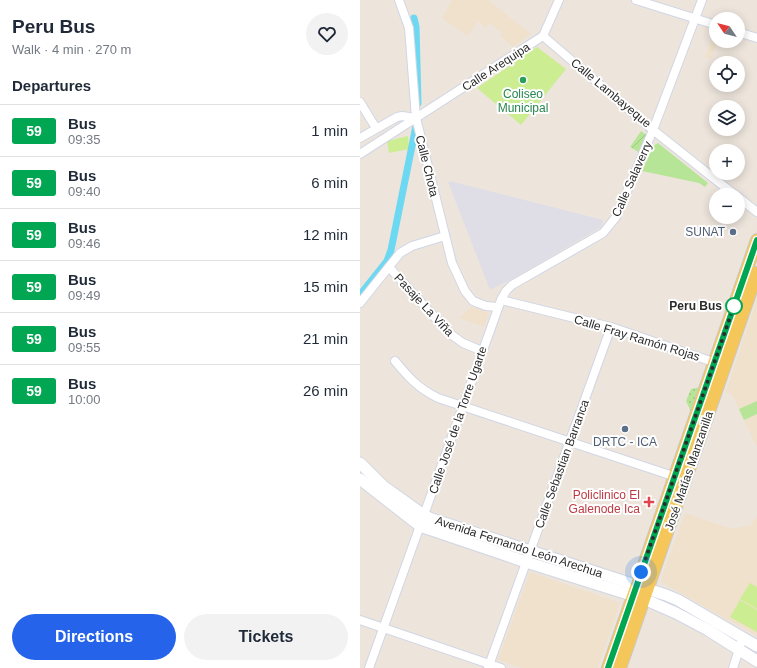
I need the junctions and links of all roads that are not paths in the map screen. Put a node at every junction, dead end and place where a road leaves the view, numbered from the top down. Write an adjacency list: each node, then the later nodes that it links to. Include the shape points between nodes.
1 (399, 0): 11 (street, Calle Chota, via 409,28)
2 (559, 0): 8 (street, Calle Arequipa)
3 (636, 0): 5 (street)
4 (702, 0): 5 (street, Calle Salaverry)
5 (695, 19): 6 (street); 13 (street, Calle Salaverry)
6 (709, 24)
7 (745, 34): 9 (street)
8 (543, 36): 11 (street, Calle Arequipa); 13 (street, Calle Lambayeque)
9 (757, 38)
10 (360, 102): 12 (street)
11 (416, 118): 12 (street, via 397,117); 15 (street, Calle Arequipa); 19 (street, Calle Chota)
12 (376, 128): 14 (street)
13 (653, 130): 16 (street, Calle Lambayeque); 24 (street, Calle Salaverry, via 627,193 609,226 603,232 512,285)
14 (360, 138)
15 (360, 154)
16 (726, 188)
17 (745, 203): 18 (street)
18 (757, 212)
19 (445, 236): 21 (street, via 405,249); 24 (street, Calle Chota, via 452,263 465,291 478,304)
20 (757, 240): 28 (main road, José Matías Manzanilla)
21 (388, 267): 23 (street); 26 (street, Pasaje La Viña, via 449,333 463,343)
22 (757, 274): 28 (main road, José Matías Manzanilla)
23 (360, 303)
24 (500, 303): 25 (street, Calle Fray Ramón Rojas); 26 (street, Calle José de la Torre Ugarte)
25 (611, 327): 28 (street, Calle Fray Ramón Rojas); 30 (street, Calle Sebastian Barranca)
26 (482, 351): 29 (street, Calle José de la Torre Ugarte)
27 (395, 361): 29 (street, via 420,388)
28 (720, 364): 32 (main road, José Matías Manzanilla)
29 (463, 407): 30 (street); 34 (street, Calle José de la Torre Ugarte)
30 (570, 442): 32 (street); 35 (street, Calle Sebastian Barranca)
31 (360, 463): 34 (main road, Avenida Fernando León Arechua)
32 (680, 478): 36 (main road, José Matías Manzanilla)
33 (360, 479): 34 (main road, Avenida Fernando León Arechua)
34 (422, 521): 35 (main road, Avenida Fernando León Arechua); 38 (street, Calle José de la Torre Ugarte)
35 (528, 557): 36 (main road, Avenida Fernando León Arechua); 43 (street, Calle Sebastian Barranca)
36 (640, 592): 39 (main road, via 678,600); 41 (main road); 46 (main road, José Matías Manzanilla); 47 (main road, José Matías Manzanilla)
37 (360, 620): 38 (street)
38 (384, 628): 43 (street); 44 (street, Calle José de la Torre Ugarte)
39 (744, 637): 40 (main road); 41 (street)
40 (757, 646)
41 (739, 650): 42 (main road); 48 (street)
42 (757, 662)
43 (489, 666): 45 (street)
44 (369, 668)
45 (501, 668)
46 (608, 668)
47 (620, 668)
48 (733, 668)

